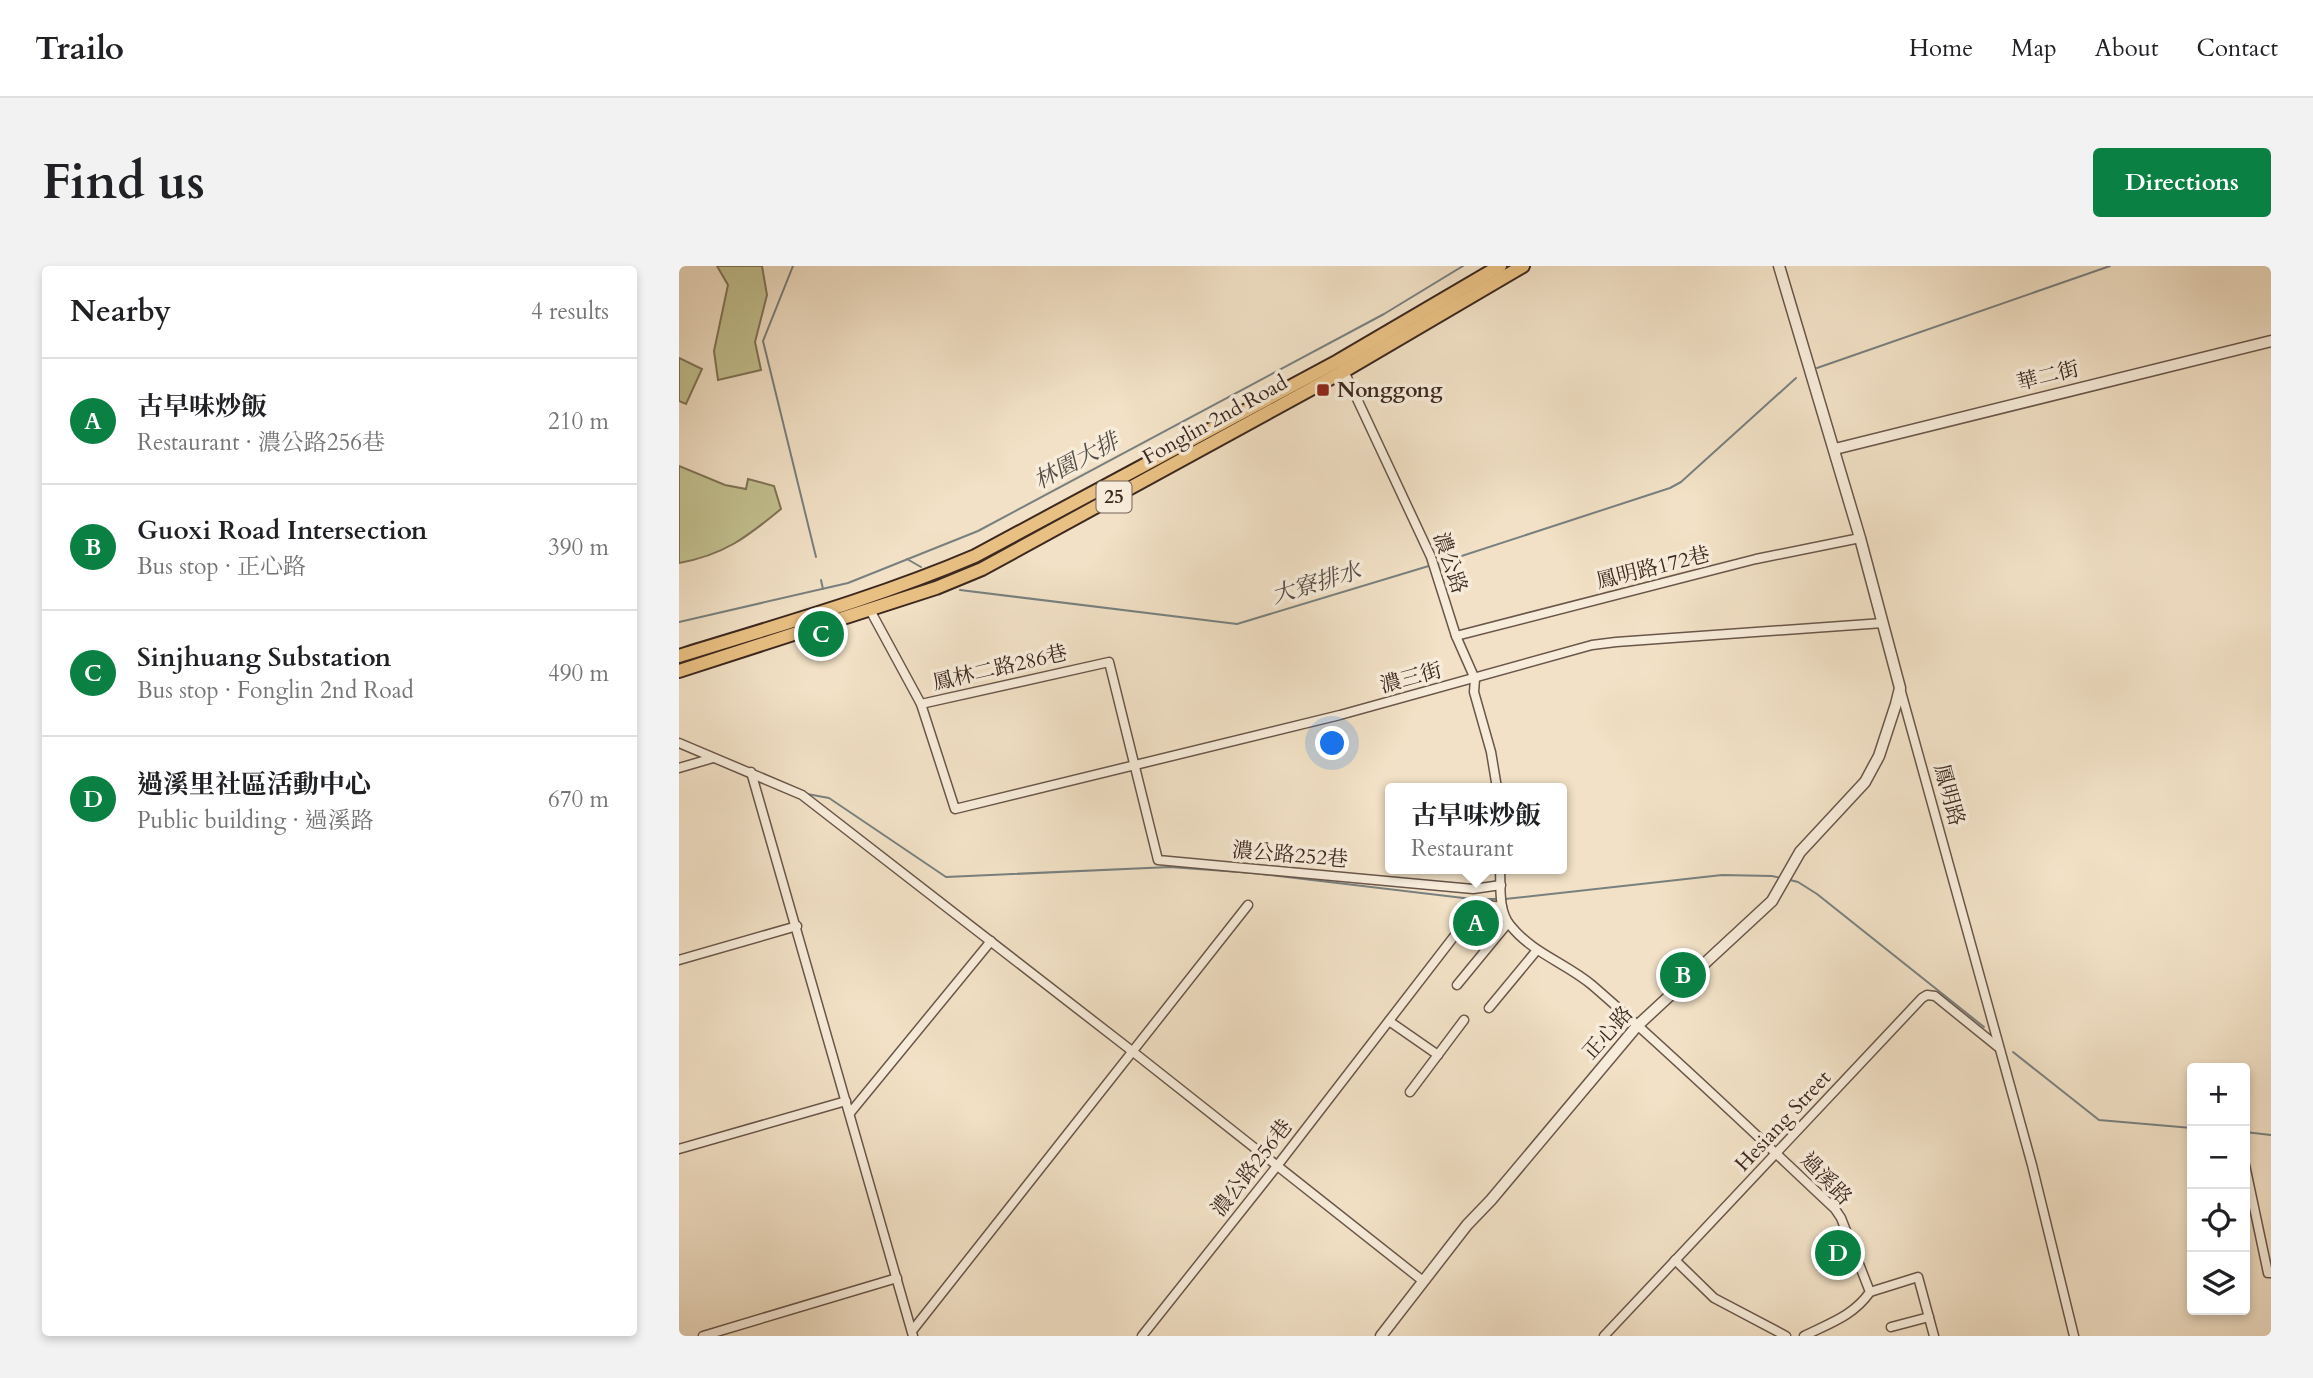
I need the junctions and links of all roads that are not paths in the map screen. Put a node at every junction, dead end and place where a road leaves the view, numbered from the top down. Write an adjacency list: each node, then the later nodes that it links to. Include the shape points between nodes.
1 (1500, 266): 5 (main road, Fonglin 2nd Road / 25)
2 (1524, 266): 5 (main road, Fonglin 2nd Road / 25)
3 (1779, 266): 6 (street, 鳳明路)
4 (2271, 341): 6 (street, 華二街)
5 (1341, 366): 8 (main road, Fonglin 2nd Road / 25, via 982,569); 10 (street, 濃公路, via 1431,556); 11 (main road, Fonglin 2nd Road / 25, via 975,556 864,598)
6 (1835, 449): 7 (street, 鳳明路)
7 (1860, 538): 9 (street, 鳳明路); 10 (street, 鳳明路172巷, via 1756,559)
8 (870, 610): 12 (main road, Fonglin 2nd Road / 25); 15 (street, 鳳林二路286巷)
9 (1883, 623): 13 (street, 濃三街, via 1592,645); 14 (street, 鳳明路)
10 (1456, 636): 13 (street, 濃公路)
11 (679, 656)
12 (679, 671)
13 (1475, 679): 18 (street, 濃三街); 21 (street, 濃公路)
14 (1901, 688): 35 (street, 正心路, via 1865,782 1800,852 1772,901); 36 (street, 鳳明路)
15 (921, 704): 18 (street, 濃三街, via 954,810); 18 (street, 鳳林二路286巷, via 1109,662)
16 (679, 743): 17 (street)
17 (713, 758): 19 (street); 20 (street)
18 (1135, 766): 23 (street, 濃公路252巷, via 1159,860 1473,889)
19 (679, 768)
20 (751, 772): 27 (street); 28 (street, via 802,795)
21 (1496, 783)
22 (1500, 874): 23 (street)
23 (1501, 885): 24 (street)
24 (1502, 901): 26 (street); 34 (street, 濃公路256巷, via 1479,904)
25 (1248, 905): 37 (street)
26 (1508, 923): 29 (street); 31 (street)
27 (797, 926): 30 (street); 40 (street)
28 (991, 941): 37 (street); 41 (street)
29 (1537, 950): 32 (street); 35 (street, via 1589,983)
30 (679, 960)
31 (1457, 985)
32 (1489, 1008)
33 (1464, 1020): 38 (street)
34 (1389, 1021): 38 (street); 44 (street, 濃公路256巷)
35 (1637, 1027): 43 (street, 過溪路); 49 (street, 正心路)
36 (1998, 1047): 43 (street, Hesiang Street, via 1935,996 1927,995); 61 (street, 鳳明路)
37 (1132, 1051): 44 (street); 53 (street)
38 (1438, 1055): 39 (street)
39 (1411, 1092)
40 (846, 1101): 41 (street); 42 (street)
41 (850, 1113): 48 (street)
42 (679, 1149)
43 (1777, 1154): 46 (street, Hesiang Street); 50 (street, 過溪路, via 1842,1218)
44 (1277, 1166): 49 (street); 55 (street, 濃公路256巷)
45 (2250, 1187): 47 (street)
46 (1675, 1260): 57 (street, Hesiang Street); 58 (street, via 1714,1297)
47 (2270, 1273)
48 (897, 1278): 53 (street); 54 (street)
49 (1423, 1281): 56 (street, 正心路)
50 (1871, 1292): 51 (street, via 1918,1277); 59 (street, via 1851,1313)
51 (1929, 1317): 52 (street); 60 (street)
52 (1891, 1327)
53 (913, 1333)
54 (703, 1336)
55 (1142, 1336)
56 (1381, 1336)
57 (1604, 1336)
58 (1786, 1336)
59 (1804, 1336)
60 (1934, 1336)
61 (2074, 1336)

